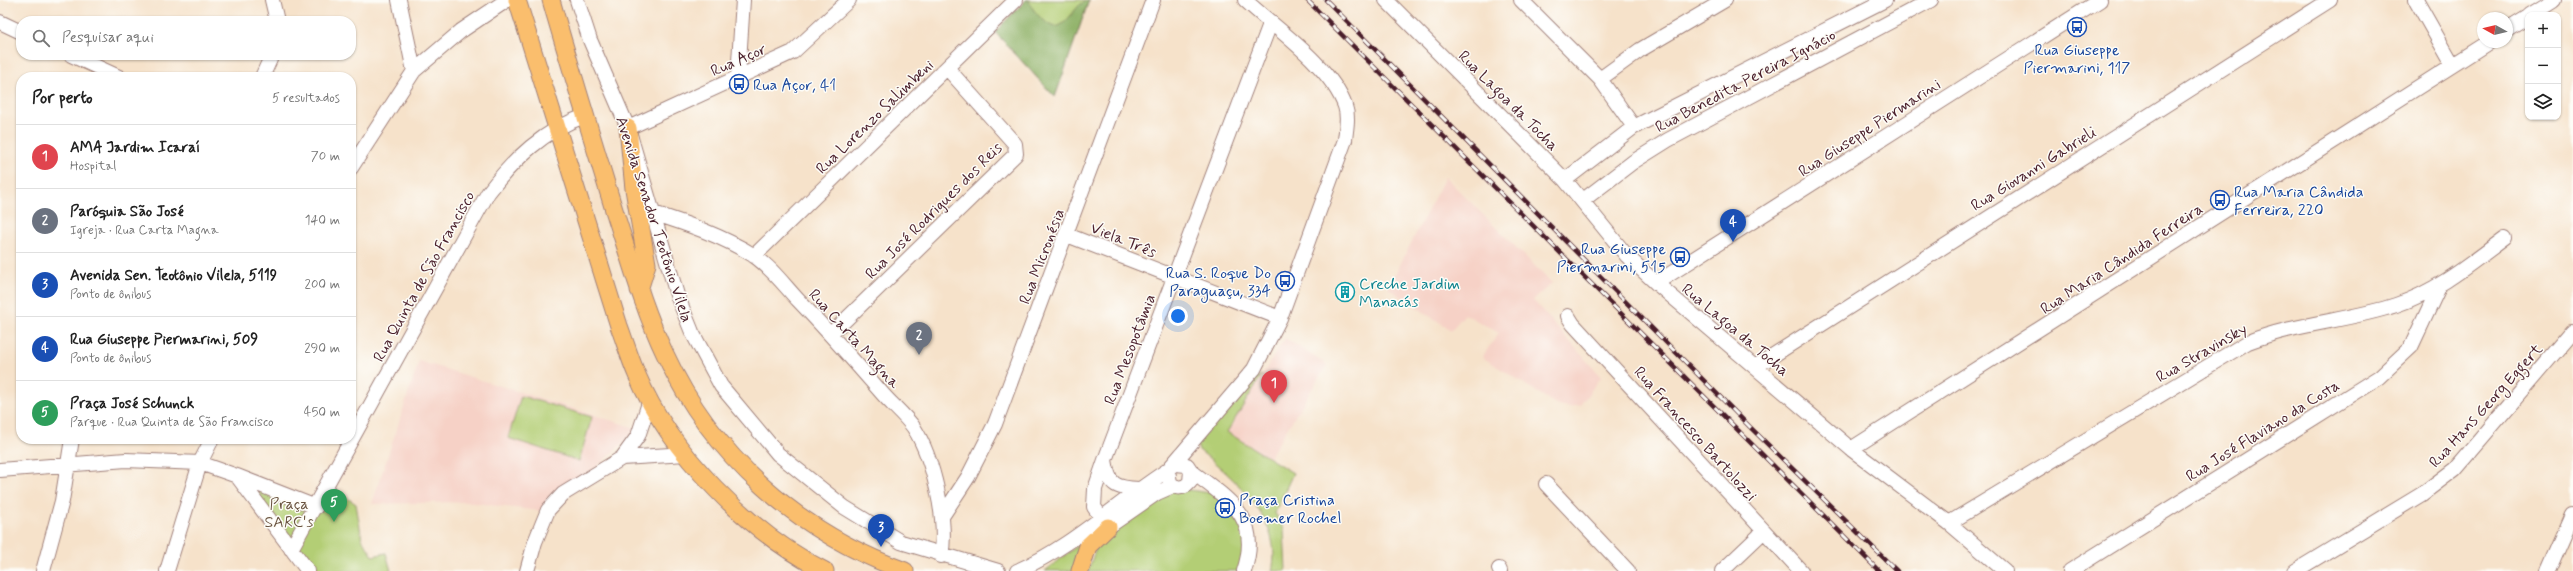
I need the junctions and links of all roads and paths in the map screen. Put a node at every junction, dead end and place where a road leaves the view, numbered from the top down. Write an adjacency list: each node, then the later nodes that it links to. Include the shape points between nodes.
1 (272, 0): 22 (street)
2 (400, 0): 33 (street)
3 (507, 0): 33 (street, via 478,17)
4 (517, 0): 39 (main road)
5 (551, 0): 38 (main road)
6 (577, 0): 41 (street, Avenida Senador Teotônio Vilela, via 590,40)
7 (743, 0): 36 (street)
8 (849, 0): 36 (street, Rua Açor, via 793,52)
9 (1016, 0): 32 (street, Rua Lorenzo Salimbeni)
10 (1153, 0): 46 (street, Rua Micronésia)
11 (1245, 0): 25 (street)
12 (1386, 0): 43 (street, Rua Lagoa da Tocha)
13 (1521, 0): 37 (street)
14 (1725, 0): 37 (street, via 1640,50)
15 (1885, 0): 40 (street, Rua Benedita Pereira Ignácio)
16 (1931, 0): 44 (street, Rua Benedita Pereira Ignácio, via 1668,140 1633,162)
17 (2100, 0): 50 (street, Rua Giuseppe Piermarini)
18 (2330, 0): 57 (street, Rua Giovanni Gabrieli)
19 (2416, 0): 31 (street)
20 (2554, 0): 21 (street)
21 (2535, 12)
22 (276, 16)
23 (2525, 19): 26 (street)
24 (0, 22): 27 (street)
25 (1270, 24): 49 (street, Rua Mesopotâmia); 54 (street, via 1323,69 1335,85 1347,118 1345,140 1338,163)
26 (2513, 26)
27 (16, 30)
28 (2480, 48): 31 (street, Rua Maria Cândida Ferreira)
29 (78, 60): 34 (street)
30 (270, 60): 35 (street)
31 (2454, 65): 63 (street, Rua Maria Cândida Ferreira)
32 (948, 69): 48 (street, Rua Lorenzo Salimbeni); 56 (street, Rua José Rodrigues dos Reis, via 1015,144 1016,154)
33 (414, 71): 42 (street)
34 (94, 72)
35 (264, 72)
36 (738, 77): 41 (street, Rua Açor)
37 (1600, 79): 40 (street)
38 (585, 116): 39 (street, Rua Quinta de São Francisco); 52 (main road)
39 (558, 127): 58 (main road, via 619,326 637,375); 59 (street, Rua Quinta de São Francisco, via 515,161 488,193)
40 (1634, 127): 43 (street, Rua Benedita Pereira Ignácio)
41 (628, 128): 45 (street, Avenida Senador Teotônio Vilela); 52 (main road, via 634,189 647,264)
42 (357, 149)
43 (1565, 180): 44 (street, Rua Lagoa da Tocha)
44 (1582, 201): 50 (street, Rua Lagoa da Tocha, via 1627,256)
45 (653, 213): 48 (street, Rua Carta Magna, via 698,228); 83 (street, Avenida Senador Teotônio Vilela, via 677,295 692,332 721,386 748,420 778,454 844,506 901,542)
46 (1067, 234): 49 (street, Viela Três); 78 (street, Rua Micronésia, via 995,424 968,477)
47 (2505, 238): 51 (street, Rua Stravinsky)
48 (754, 256): 56 (street, Rua Carta Magna, via 765,264)
49 (1175, 278): 54 (street, Viela Três); 66 (street, Rua Mesopotâmia)
50 (1656, 283): 57 (street, Rua Lagoa da Tocha)
51 (2439, 287): 80 (street, Rua Stravinsky, via 2398,305 2368,314 2300,326 2248,342); 98 (street, Rua José Flaviano da Costa, via 2412,347 2379,377)
52 (639, 290): 89 (main road, via 664,354 684,392 727,452 757,482 794,512 860,552)
53 (1568, 316): 81 (street, Rua Francesco Bartolozzi)
54 (1280, 318): 69 (street, via 1254,369)
55 (2573, 331): 99 (street, Rua Hans Georg Eggert, via 2455,469 2422,494)
56 (831, 334): 78 (street, Rua Carta Magna, via 914,428 931,470)
57 (1755, 366): 63 (street, Rua Lagoa da Tocha)
58 (650, 400): 64 (main road); 65 (street, via 638,436)
59 (356, 434)
60 (71, 444): 68 (street)
61 (209, 444): 67 (street)
62 (351, 444): 76 (street, Rua Quinta de São Francisco)
63 (1851, 449): 80 (street, Rua Lagoa da Tocha)
64 (686, 454): 65 (street); 88 (main road, via 748,519 771,537)
65 (622, 458): 87 (street, via 556,500 543,521)
66 (1105, 460): 75 (street, via 1108,476 1113,484); 79 (street, Rua Mesopotâmia, via 1093,500 1095,512)
67 (200, 462): 68 (street, via 126,460); 71 (street); 85 (street)
68 (67, 463): 70 (street); 84 (street, via 62,501)
69 (1172, 467): 72 (street, via 1187,465); 74 (street, via 1168,479); 75 (street)
70 (0, 470)
71 (237, 476): 76 (street); 82 (street)
72 (1189, 478): 74 (street, via 1180,488); 93 (street, via 1218,492 1238,510 1249,532 1250,547)
73 (1546, 484): 94 (street)
74 (1173, 486): 79 (street, via 1157,492)
75 (1139, 489): 79 (street)
76 (316, 507): 82 (street, Rua Quinta de São Francisco)
77 (2573, 514): 100 (street)
78 (943, 515): 83 (street, Rua Carta Magna, via 944,540)
79 (1104, 522): 91 (street); 92 (main road, via 1088,546)
80 (1949, 523): 97 (street, Rua Lagoa da Tocha)
81 (1763, 532): 95 (street); 96 (street, Rua Francesco Bartolozzi)
82 (291, 548): 86 (street)
83 (941, 556): 90 (street, Avenida Senador Teotônio Vilela)
84 (43, 571)
85 (167, 571)
86 (308, 571)
87 (527, 571)
88 (825, 571)
89 (906, 571)
90 (998, 571)
91 (1017, 571)
92 (1080, 571)
93 (1244, 571)
94 (1628, 571)
95 (1722, 571)
96 (1802, 571)
97 (2005, 571)
98 (2070, 571)
99 (2295, 571)
100 (2548, 571)

